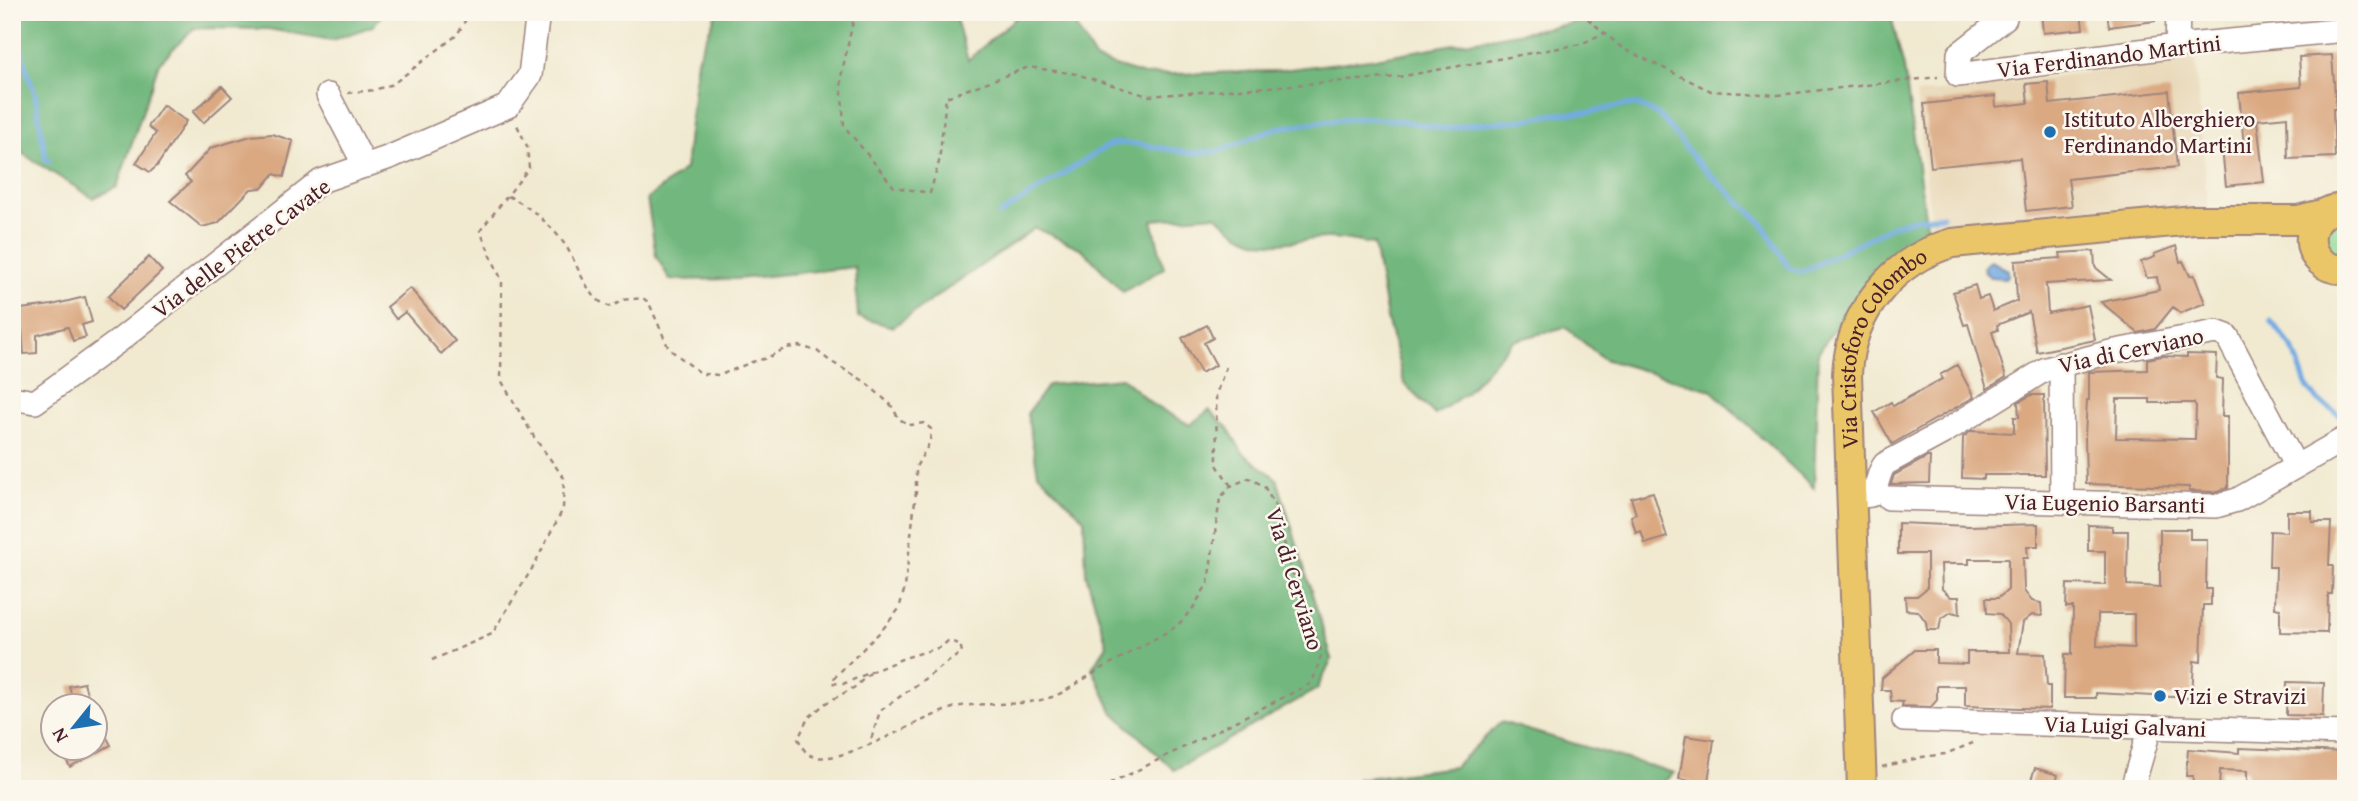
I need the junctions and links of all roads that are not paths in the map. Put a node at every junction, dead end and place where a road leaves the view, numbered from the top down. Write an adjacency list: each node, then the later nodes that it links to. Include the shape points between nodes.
1 (538, 12): 7 (street, Via delle Pietre Cavate, via 530,75 508,106)
2 (2006, 12): 5 (street, Via Ferdinando Martini, via 2005,18 1959,54 1958,75)
3 (2178, 12): 5 (street)
4 (2346, 30): 5 (street, Via Ferdinando Martini)
5 (2177, 46)
6 (328, 95): 7 (street)
7 (365, 166): 13 (street, Via delle Pietre Cavate, via 321,181 35,402)
8 (2338, 207): 9 (main road, Via Cristoforo Colombo, via 2298,220); 10 (main road, via 2315,222 2310,243)
9 (2264, 221): 10 (main road); 16 (main road, Via Cristoforo Colombo, via 2194,220 1967,240 1919,256 1874,296 1850,345)
10 (2314, 253): 11 (main road, via 2325,265)
11 (2344, 270)
12 (2062, 364): 15 (street, Via di Cerviano, via 2222,333); 16 (street, Via di Cerviano, via 2029,378 1885,464 1873,493); 18 (street)
13 (12, 398)
14 (2346, 438): 15 (street, Via Eugenio Barsanti)
15 (2295, 465): 18 (street, Via Eugenio Barsanti, via 2237,500 2216,506)
16 (1852, 496): 22 (main road, Via Cristoforo Colombo)
17 (1889, 498): 18 (street, Via Eugenio Barsanti)
18 (2062, 502)
19 (1904, 720): 20 (street, Via Luigi Galvani)
20 (2150, 727): 21 (street, Via Luigi Galvani); 23 (street)
21 (2346, 733)
22 (1862, 789)
23 (2132, 789)

